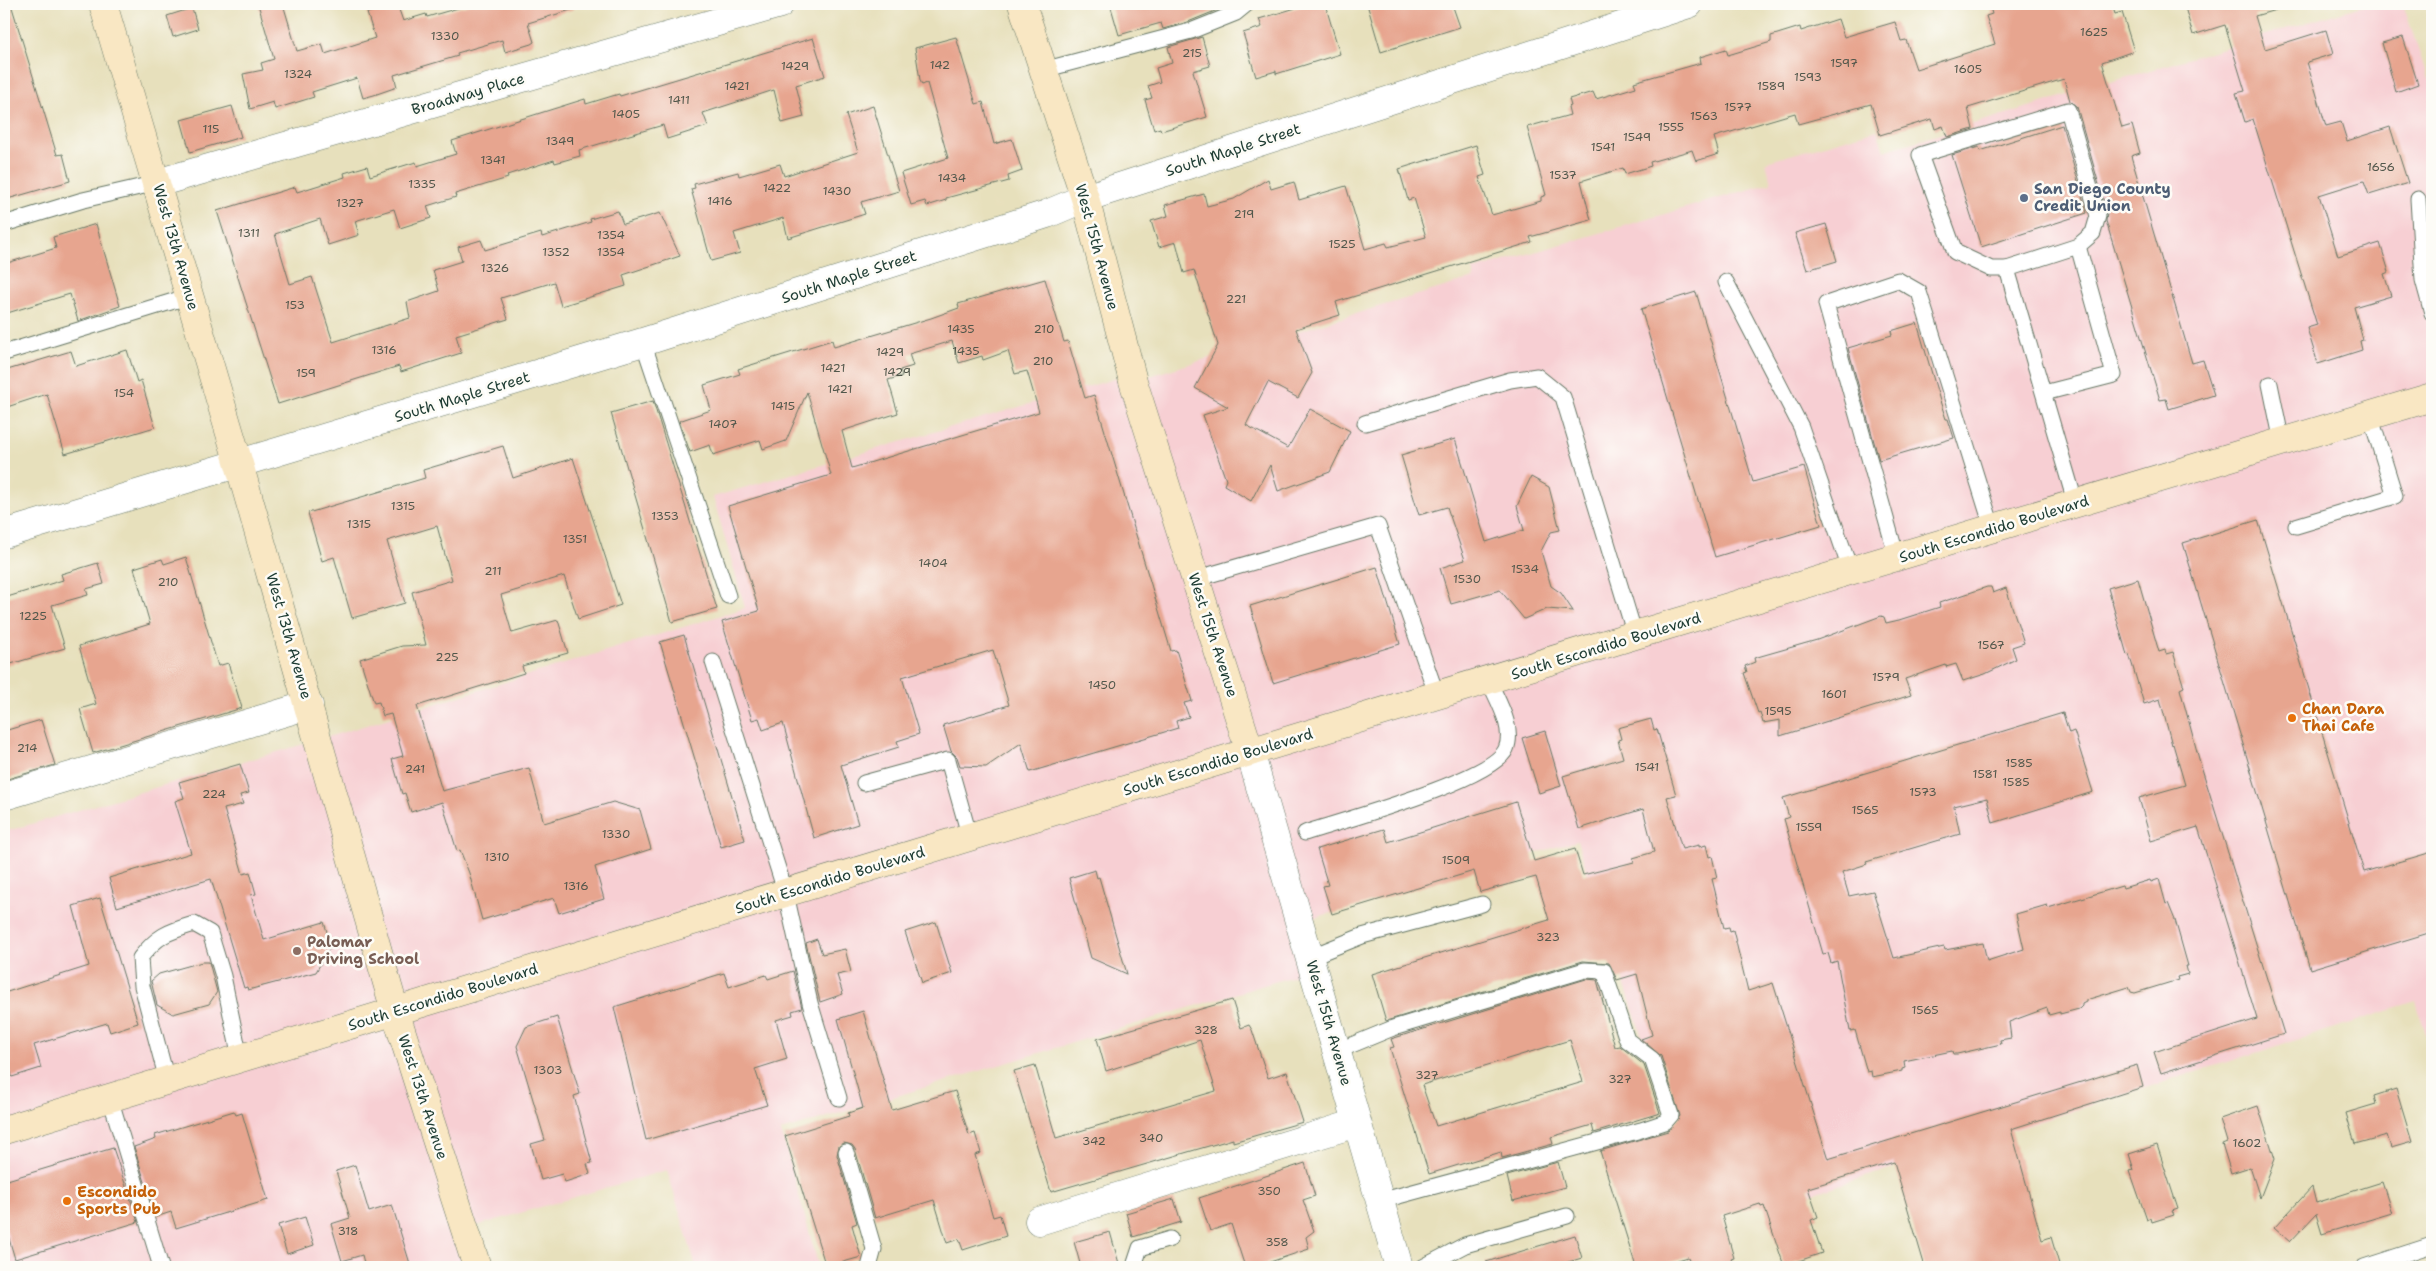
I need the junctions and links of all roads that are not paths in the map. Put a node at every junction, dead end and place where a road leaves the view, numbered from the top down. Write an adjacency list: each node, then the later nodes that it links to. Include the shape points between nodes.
1 (103, 4): 7 (main road, West 13th Avenue)
2 (780, 4): 7 (street, Broadway Place)
3 (1022, 4): 6 (main road, West 15th Avenue)
4 (1247, 4): 6 (lane, via 1236,13 1191,31)
5 (1689, 4): 8 (street, South Maple Street)
6 (1043, 70): 8 (main road, West 15th Avenue)
7 (157, 183): 10 (lane, via 83,200); 14 (main road, West 13th Avenue)
8 (1084, 198): 16 (street, South Maple Street, via 1047,214); 31 (main road, West 15th Avenue, via 1133,381)
9 (2418, 200): 15 (lane, via 2423,280)
10 (4, 224)
11 (2078, 246): 12 (lane); 12 (lane, via 2093,233 2098,216 2068,110 1920,155 1955,252 1990,269); 19 (lane, via 2114,375)
12 (2008, 268): 19 (lane)
13 (1726, 282): 30 (lane, via 1801,427)
14 (190, 296): 17 (lane); 24 (main road, West 13th Avenue)
15 (2432, 314)
16 (643, 342): 24 (street, South Maple Street); 32 (lane)
17 (4, 353)
18 (2270, 384): 23 (lane)
19 (2044, 393): 25 (lane)
20 (2432, 396): 21 (main road, South Escondido Boulevard)
21 (2370, 416): 23 (main road, South Escondido Boulevard); 26 (lane, via 2395,496)
22 (1365, 423): 33 (lane, via 1510,380 1537,376 1562,398)
23 (2282, 442): 25 (main road, South Escondido Boulevard)
24 (239, 464): 28 (street, South Maple Street); 37 (main road, West 13th Avenue)
25 (2076, 505): 27 (main road, South Escondido Boulevard)
26 (2296, 526)
27 (1992, 530): 29 (main road, South Escondido Boulevard); 29 (lane, via 1919,292 1898,280 1826,304)
28 (4, 534)
29 (1897, 558): 30 (main road, South Escondido Boulevard)
30 (1851, 572): 33 (main road, South Escondido Boulevard)
31 (1195, 579): 36 (lane, via 1378,526); 38 (main road, West 15th Avenue)
32 (728, 596)
33 (1634, 636): 35 (main road, South Escondido Boulevard)
34 (714, 662): 43 (lane)
35 (1489, 681): 36 (main road, South Escondido Boulevard); 41 (lane, via 1508,730 1506,750 1494,764 1442,788)
36 (1437, 696): 38 (main road, South Escondido Boulevard)
37 (309, 705): 40 (street); 46 (main road, West 13th Avenue)
38 (1250, 752): 42 (main road, South Escondido Boulevard); 45 (street, West 15th Avenue)
39 (864, 783): 42 (lane, via 948,760)
40 (4, 796)
41 (1305, 833)
42 (970, 838): 43 (main road, South Escondido Boulevard)
43 (786, 894): 46 (main road, South Escondido Boulevard); 51 (lane, via 810,1003)
44 (1482, 904): 45 (lane, via 1362,936)
45 (1310, 957): 47 (street, West 15th Avenue)
46 (395, 1012): 48 (main road, South Escondido Boulevard); 61 (main road, West 13th Avenue)
47 (1337, 1051): 52 (street, West 15th Avenue); 55 (lane, via 1402,1026 1585,970 1600,970 1604,972 1627,1040 1652,1059 1671,1115 1665,1122 1641,1130)
48 (240, 1058): 49 (main road, South Escondido Boulevard); 49 (lane, via 223,976 210,933 194,924 167,932 152,942 140,958 142,986)
49 (167, 1080): 50 (main road, South Escondido Boulevard)
50 (110, 1098): 53 (main road, South Escondido Boulevard); 60 (lane)
51 (839, 1098)
52 (1357, 1123): 55 (street, West 15th Avenue); 57 (street)
53 (4, 1130)
54 (846, 1152): 62 (lane, via 874,1249)
55 (1380, 1201): 64 (street, West 15th Avenue)
56 (1567, 1216): 65 (lane, via 1465,1245)
57 (1039, 1221)
58 (1170, 1238): 63 (lane, via 1140,1248)
59 (2432, 1245): 66 (lane)
60 (162, 1267)
61 (477, 1267)
62 (869, 1267)
63 (1136, 1267)
64 (1399, 1267)
65 (1423, 1267)
66 (2364, 1267)

